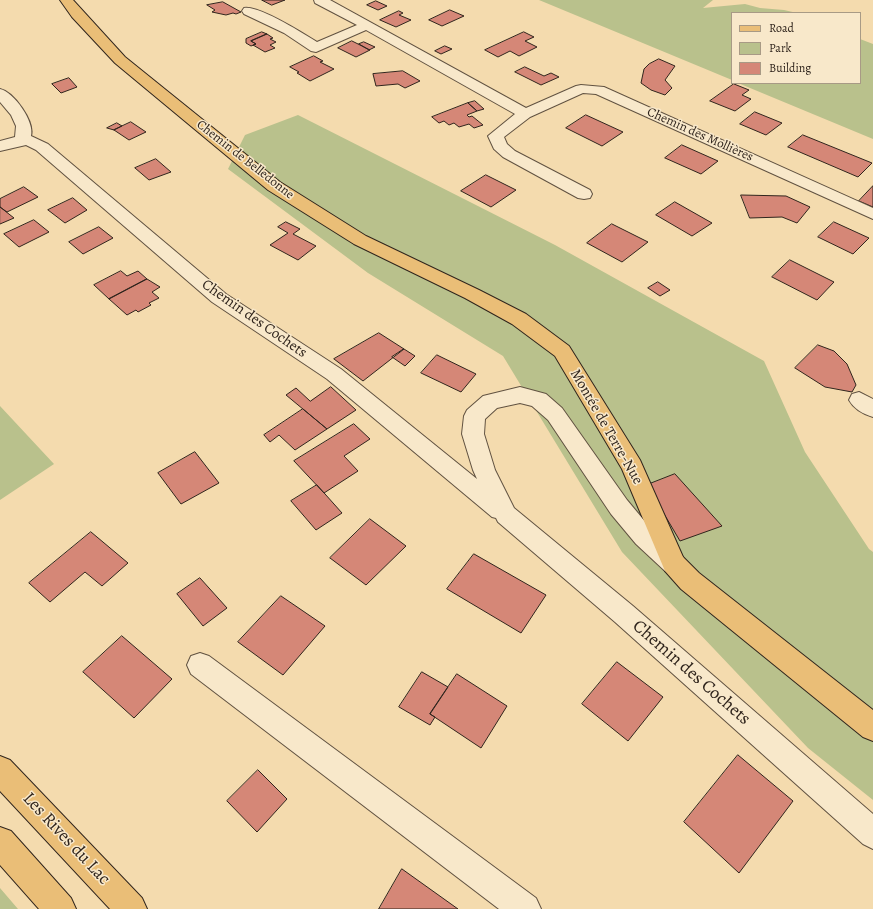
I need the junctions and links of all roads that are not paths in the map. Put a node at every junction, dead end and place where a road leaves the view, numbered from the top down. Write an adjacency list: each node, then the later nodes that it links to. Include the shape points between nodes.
1 (66, 0): 11 (main road, Chemin de Belledonne, via 120,60 274,186 360,240)
2 (320, 0): 4 (street)
3 (249, 11): 4 (street, via 289,30 316,48)
4 (367, 25): 6 (street)
5 (0, 92): 7 (street, via 21,119 25,130)
6 (525, 114): 9 (street, Chemin des Mollières, via 496,136 500,146 509,154); 10 (street, Chemin des Mollières, via 581,89 604,92)
7 (22, 139): 8 (street); 12 (street, Chemin des Cochets, via 42,147 218,298 334,374)
8 (0, 146)
9 (584, 194)
10 (873, 214)
11 (472, 294): 13 (main road, Montée de Terre-Nue, via 519,319 562,351 632,466)
12 (506, 515): 13 (street, Chemin des Cochets, via 484,470 473,434 475,416 490,402 520,395 539,400 555,414 619,507 644,537); 17 (street, Chemin des Cochets, via 624,614)
13 (674, 564): 15 (main road, Montée de Terre-Nue, via 690,581)
14 (200, 666): 21 (street)
15 (873, 727)
16 (0, 770): 20 (main road, Les Rives du Lac)
17 (873, 834)
18 (0, 842): 19 (main road)
19 (60, 909)
20 (131, 909)
21 (525, 909)

